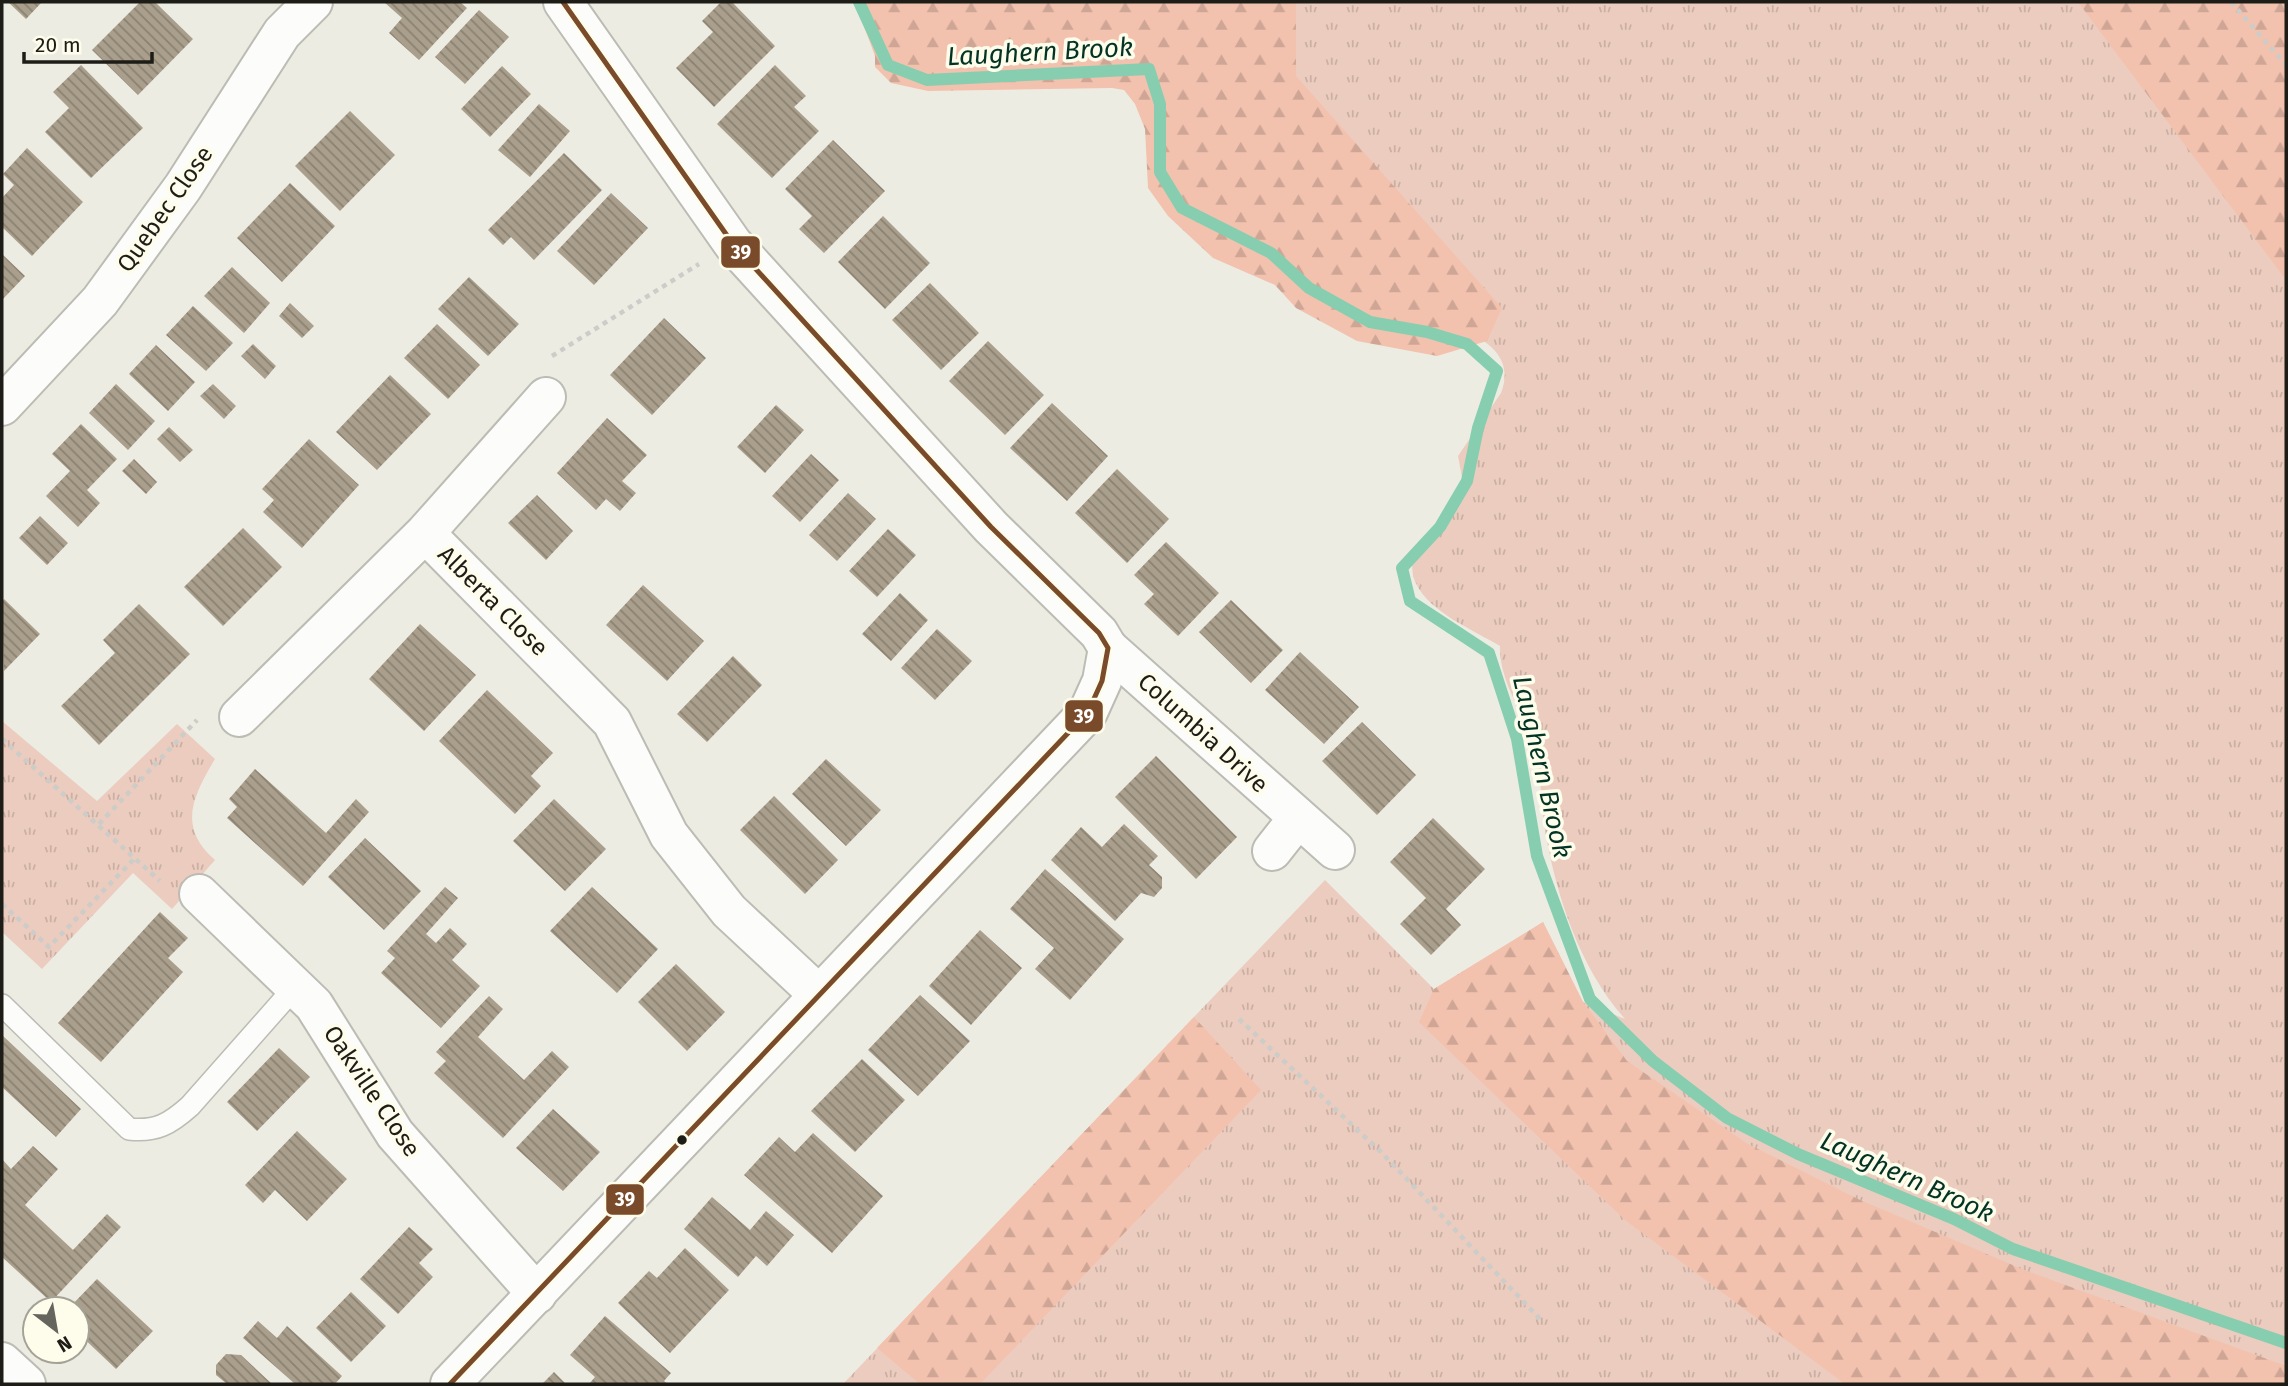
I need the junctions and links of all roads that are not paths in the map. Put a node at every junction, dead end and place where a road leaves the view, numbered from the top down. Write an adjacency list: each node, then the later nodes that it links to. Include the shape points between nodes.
1 (313, 2): 4 (street, Quebec Close, via 282,33 183,187 100,301)
2 (563, 2): 6 (street, Columbia Drive, via 733,244 991,527 1099,633)
3 (546, 397): 5 (street, Alberta Close)
4 (2, 407)
5 (425, 533): 7 (street, Alberta Close); 13 (street, Alberta Close, via 612,722 669,835 729,911)
6 (1108, 648): 8 (street, Columbia Drive); 13 (street, Columbia Drive, via 1102,681 1088,712)
7 (239, 717)
8 (1298, 818): 9 (street, Columbia Drive); 10 (street)
9 (1335, 850)
10 (1272, 851)
11 (199, 894): 12 (street, Oakville Close)
12 (296, 986): 14 (lane, via 190,1106 171,1123 150,1132 129,1129); 15 (street, Oakville Close, via 314,1005 395,1134)
13 (818, 994): 15 (street, Columbia Drive)
14 (2, 1005)
15 (537, 1294): 18 (street, Columbia Drive)
16 (2, 1362): 17 (street)
17 (26, 1384)
18 (450, 1384)

